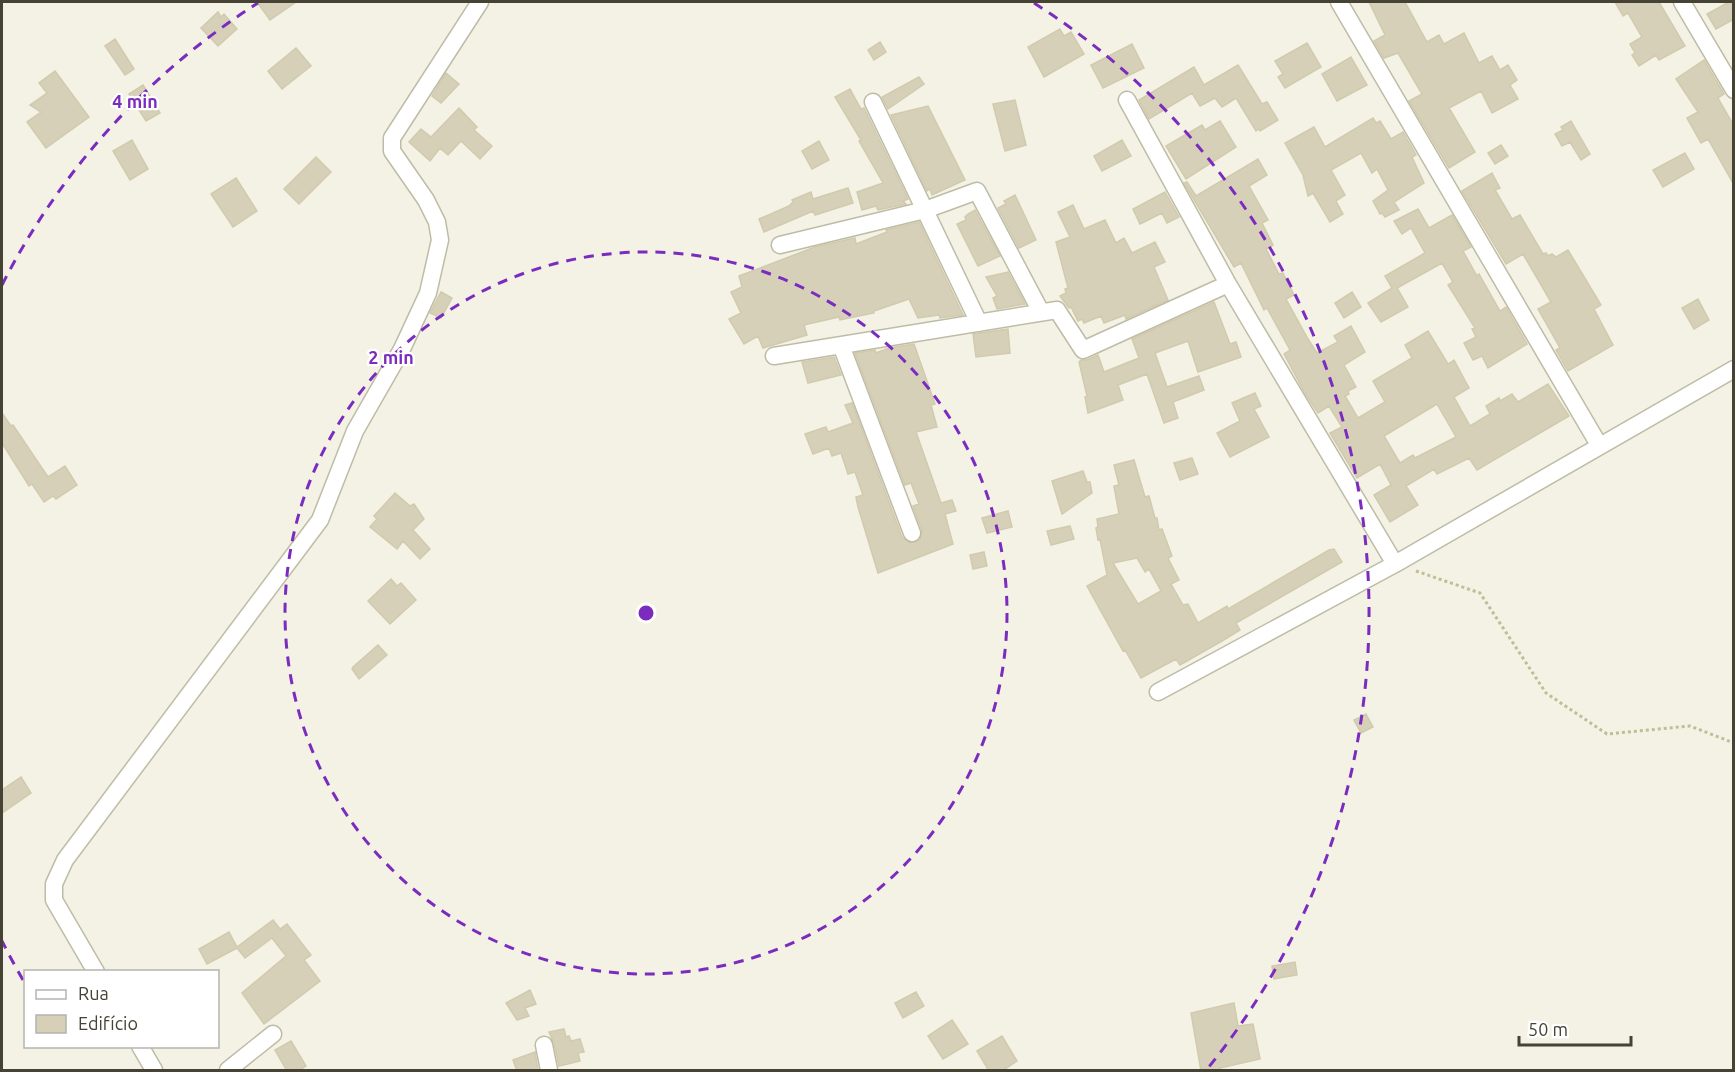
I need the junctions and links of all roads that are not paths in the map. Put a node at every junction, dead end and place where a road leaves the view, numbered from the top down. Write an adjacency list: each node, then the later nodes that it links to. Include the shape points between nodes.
1 (480, 2): 19 (street, via 392,138 392,151 426,200 437,222 440,240 428,293 402,349 355,431 320,520 65,860 54,884 54,900)
2 (1339, 2): 15 (street)
3 (1682, 2): 4 (street)
4 (1734, 90)
5 (1127, 100): 9 (street)
6 (873, 102): 7 (street)
7 (925, 210): 8 (street); 10 (street, via 977,191); 11 (street)
8 (780, 245)
9 (1228, 284): 10 (street, via 1083,350 1057,309); 17 (street)
10 (1041, 312): 11 (street)
11 (979, 323): 12 (street)
12 (841, 345): 13 (street); 16 (street)
13 (774, 356)
14 (1734, 369): 15 (street)
15 (1599, 445): 17 (street)
16 (912, 533)
17 (1395, 564): 18 (street)
18 (1158, 692)
19 (95, 970)
20 (273, 1034): 24 (street)
21 (544, 1045): 25 (street)
22 (141, 1048): 23 (street)
23 (154, 1071)
24 (228, 1071)
25 (549, 1071)

